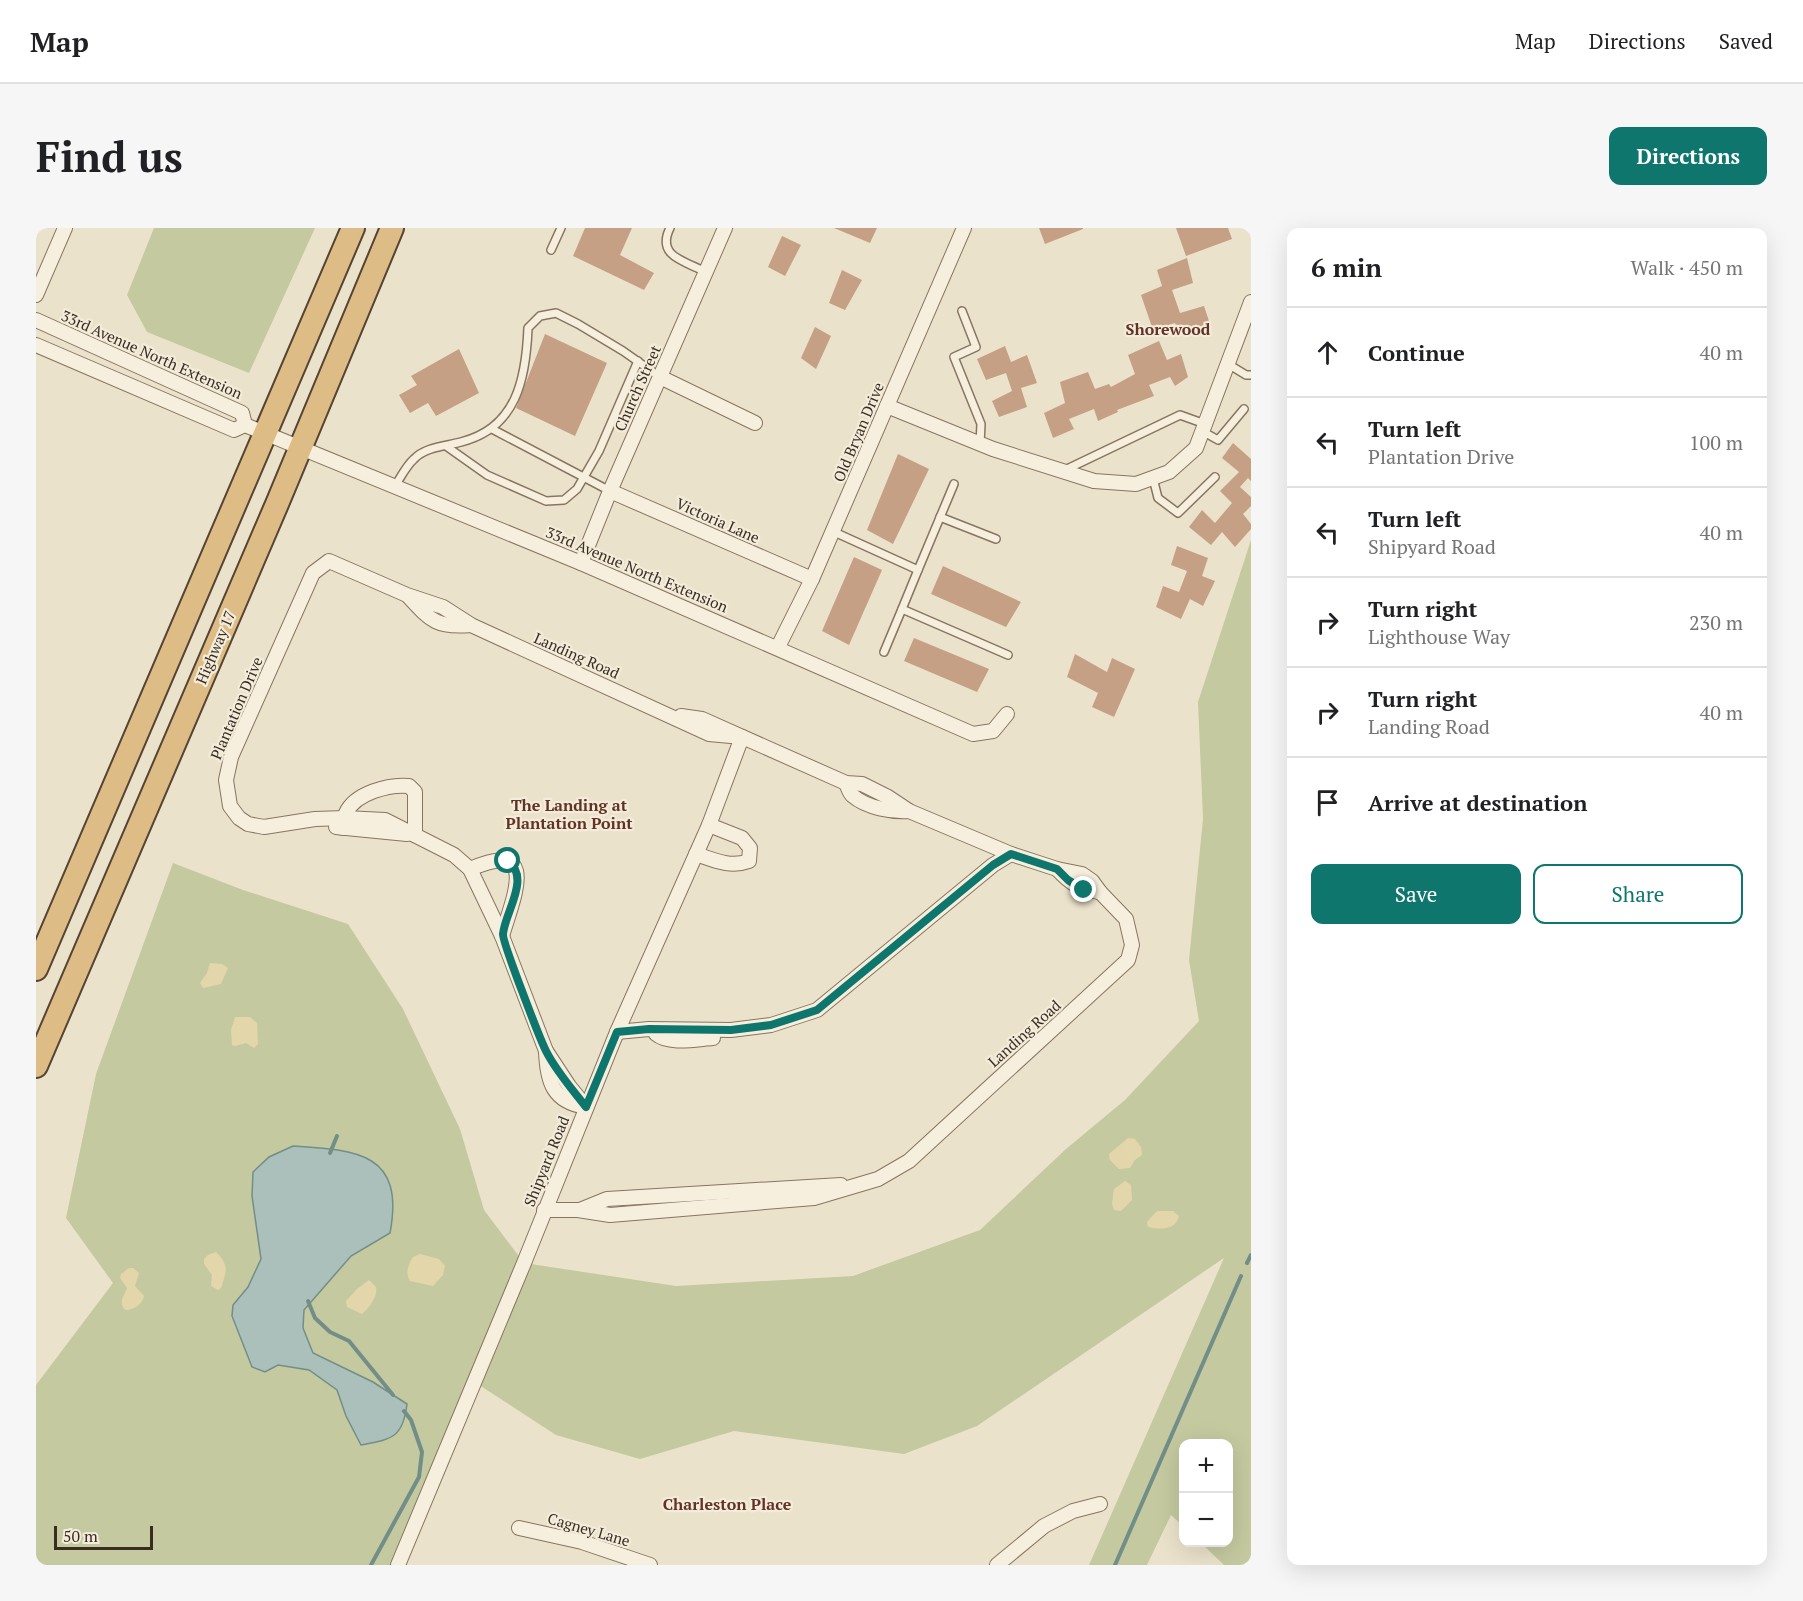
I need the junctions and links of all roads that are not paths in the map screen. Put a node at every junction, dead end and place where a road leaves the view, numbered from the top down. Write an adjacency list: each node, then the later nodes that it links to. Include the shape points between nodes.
1 (65, 228): 10 (street)
2 (353, 228): 24 (highway)
3 (392, 228): 27 (highway, Highway 17)
4 (561, 228): 8 (lane)
5 (670, 228): 9 (lane, via 666,248)
6 (725, 228): 9 (street, Church Street)
7 (964, 228): 19 (street, Old Bryan Drive)
8 (550, 250)
9 (706, 272): 18 (street, Church Street)
10 (36, 295)
11 (1251, 302): 16 (street)
12 (962, 311): 25 (lane, via 976,347 954,357 981,424)
13 (36, 320): 24 (street, 33rd Avenue North Extension, via 242,413)
14 (36, 345): 24 (street, 33rd Avenue North Extension, via 234,430)
15 (638, 361): 18 (lane); 23 (lane, via 578,324 556,314 540,316 528,328 527,363 516,392 506,415); 29 (lane)
16 (1228, 364): 17 (lane); 22 (street)
17 (1251, 375)
18 (660, 377): 21 (street); 34 (street, Church Street)
19 (887, 406): 25 (street); 36 (street, Old Bryan Drive)
20 (1244, 409): 22 (lane, via 1218,440)
21 (755, 423)
22 (1204, 427): 28 (lane, via 1180,415); 31 (street, via 1196,448 1170,472)
23 (492, 429): 26 (lane); 29 (lane)
24 (255, 430): 27 (street, 33rd Avenue North Extension); 55 (highway)
25 (980, 444): 28 (street)
26 (446, 446): 29 (lane, via 486,476 546,501 564,500); 33 (lane, via 414,458)
27 (301, 447): 33 (street, 33rd Avenue North Extension); 57 (highway, Highway 17)
28 (1062, 471): 31 (street, via 1094,481 1136,484)
29 (584, 477): 34 (lane)
30 (1215, 477): 31 (lane, via 1178,513 1158,498)
31 (1153, 478)
32 (954, 484): 35 (lane)
33 (395, 486): 39 (street, 33rd Avenue North Extension)
34 (610, 491): 39 (street, Church Street); 41 (street, Victoria Lane)
35 (940, 516): 37 (lane); 40 (lane)
36 (832, 531): 40 (lane); 41 (street, Old Bryan Drive)
37 (996, 539)
38 (328, 561): 47 (street, Landing Road, via 443,607 471,625 671,715 702,719); 48 (street, Plantation Drive, via 313,573 231,757 226,780 230,806 248,824 264,827 298,822)
39 (581, 563): 43 (street, 33rd Avenue North Extension)
40 (918, 570): 42 (lane)
41 (812, 579): 43 (street, Old Bryan Drive)
42 (902, 609): 44 (lane); 45 (lane)
43 (778, 647): 46 (street, 33rd Avenue North Extension, via 974,734 993,731)
44 (884, 652)
45 (1008, 655)
46 (1007, 714)
47 (742, 737): 49 (street, Shipyard Road); 52 (street, Landing Road, via 846,783 862,784 909,811)
48 (344, 823): 50 (street, Plantation Drive, via 385,820); 50 (street, via 346,812 355,802 398,784 415,792)
49 (709, 825): 51 (street, Shipyard Road); 51 (street, via 742,838 750,848 748,861 726,864)
50 (415, 835): 53 (street, Plantation Drive, via 454,855)
51 (696, 854): 56 (street, Shipyard Road)
52 (1011, 854): 56 (street, via 817,1010 771,1025 731,1030); 59 (street, Landing Road, via 1057,869 1084,890 1100,892 1126,920 1132,945 1128,960 909,1161 878,1179 844,1185 698,1201 607,1199 578,1210)
53 (470, 869): 54 (street, Plantation Drive); 54 (street, via 501,860 516,869 518,882)
54 (502, 936): 58 (street, Plantation Drive, via 546,1051)
55 (36, 969)
56 (617, 1032): 58 (street, Shipyard Road)
57 (36, 1066)
58 (586, 1107): 59 (street, Shipyard Road)
59 (544, 1210): 62 (street, Shipyard Road)
60 (1100, 1504): 64 (street, via 1073,1511 1044,1526)
61 (519, 1528): 63 (street, Cagney Lane, via 582,1542)
62 (398, 1565)
63 (650, 1565)
64 (997, 1565)

